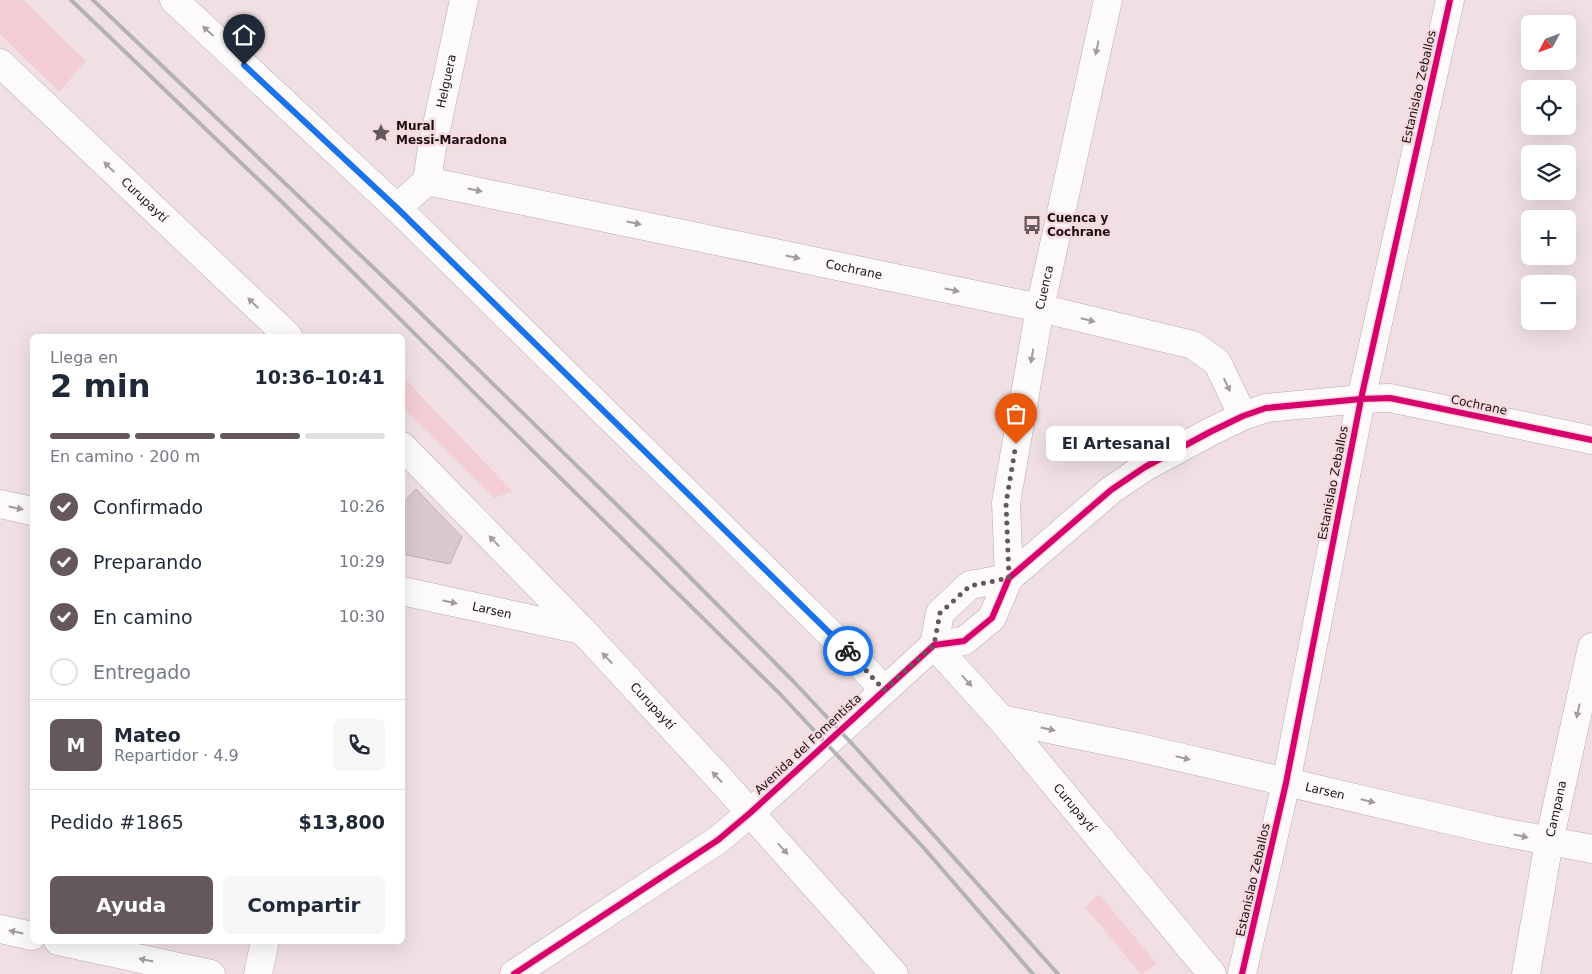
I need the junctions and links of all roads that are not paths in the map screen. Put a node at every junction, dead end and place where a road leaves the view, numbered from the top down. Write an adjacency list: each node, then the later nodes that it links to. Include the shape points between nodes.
1 (174, 0): 9 (street, one-way to 1)
2 (464, 0): 8 (street, Helguera)
3 (1108, 0): 10 (street, Cuenca, one-way to 10)
4 (1450, 0): 12 (street, Estanislao Zeballos)
5 (0, 63): 7 (street, Curupaytí)
6 (0, 85): 7 (street)
7 (30, 92): 11 (street, Curupaytí, one-way to 7)
8 (427, 181): 9 (street); 10 (street, Cochrane, one-way to 10)
9 (397, 208): 23 (street)
10 (1040, 308): 13 (street, Cochrane, one-way to 13, via 1193,345 1217,362); 18 (street, Cuenca, one-way to 18, via 1006,503)
11 (286, 334)
12 (1361, 399): 13 (street, via 1266,408); 14 (street, Cochrane, via 1390,398); 25 (street, Estanislao Zeballos)
13 (1243, 416): 18 (street, via 1145,467 1111,490)
14 (1592, 440)
15 (405, 449): 20 (street, Curupaytí, one-way to 15)
16 (0, 504): 17 (street, one-way to 17)
17 (30, 511)
18 (1009, 578): 21 (street, via 992,618 964,641); 21 (street, via 970,586 940,613)
19 (405, 592): 20 (street, Larsen, one-way to 20)
20 (582, 630): 26 (street, Curupaytí, one-way to 20)
21 (934, 645): 23 (street, Avenida del Fomentista); 24 (street, Curupaytí, one-way to 24)
22 (1592, 647): 27 (street, Campana, one-way to 27)
23 (884, 690): 26 (street, Avenida del Fomentista)
24 (1000, 719): 25 (street, Larsen, one-way to 25); 38 (street, Curupaytí)
25 (1286, 783): 27 (street, Larsen, one-way to 27); 33 (street, Estanislao Zeballos)
26 (750, 813): 36 (street, Avenida del Fomentista, via 718,840); 37 (street, Curupaytí, one-way to 37)
27 (1549, 842): 28 (street, Larsen); 39 (street, Campana)
28 (1592, 850)
29 (0, 929): 30 (street, one-way to 29)
30 (30, 936)
31 (72, 944): 34 (street, one-way to 31)
32 (264, 944): 35 (street)
33 (1243, 973)
34 (211, 974)
35 (258, 974)
36 (514, 974)
37 (894, 974)
38 (1212, 974)
39 (1526, 974)

